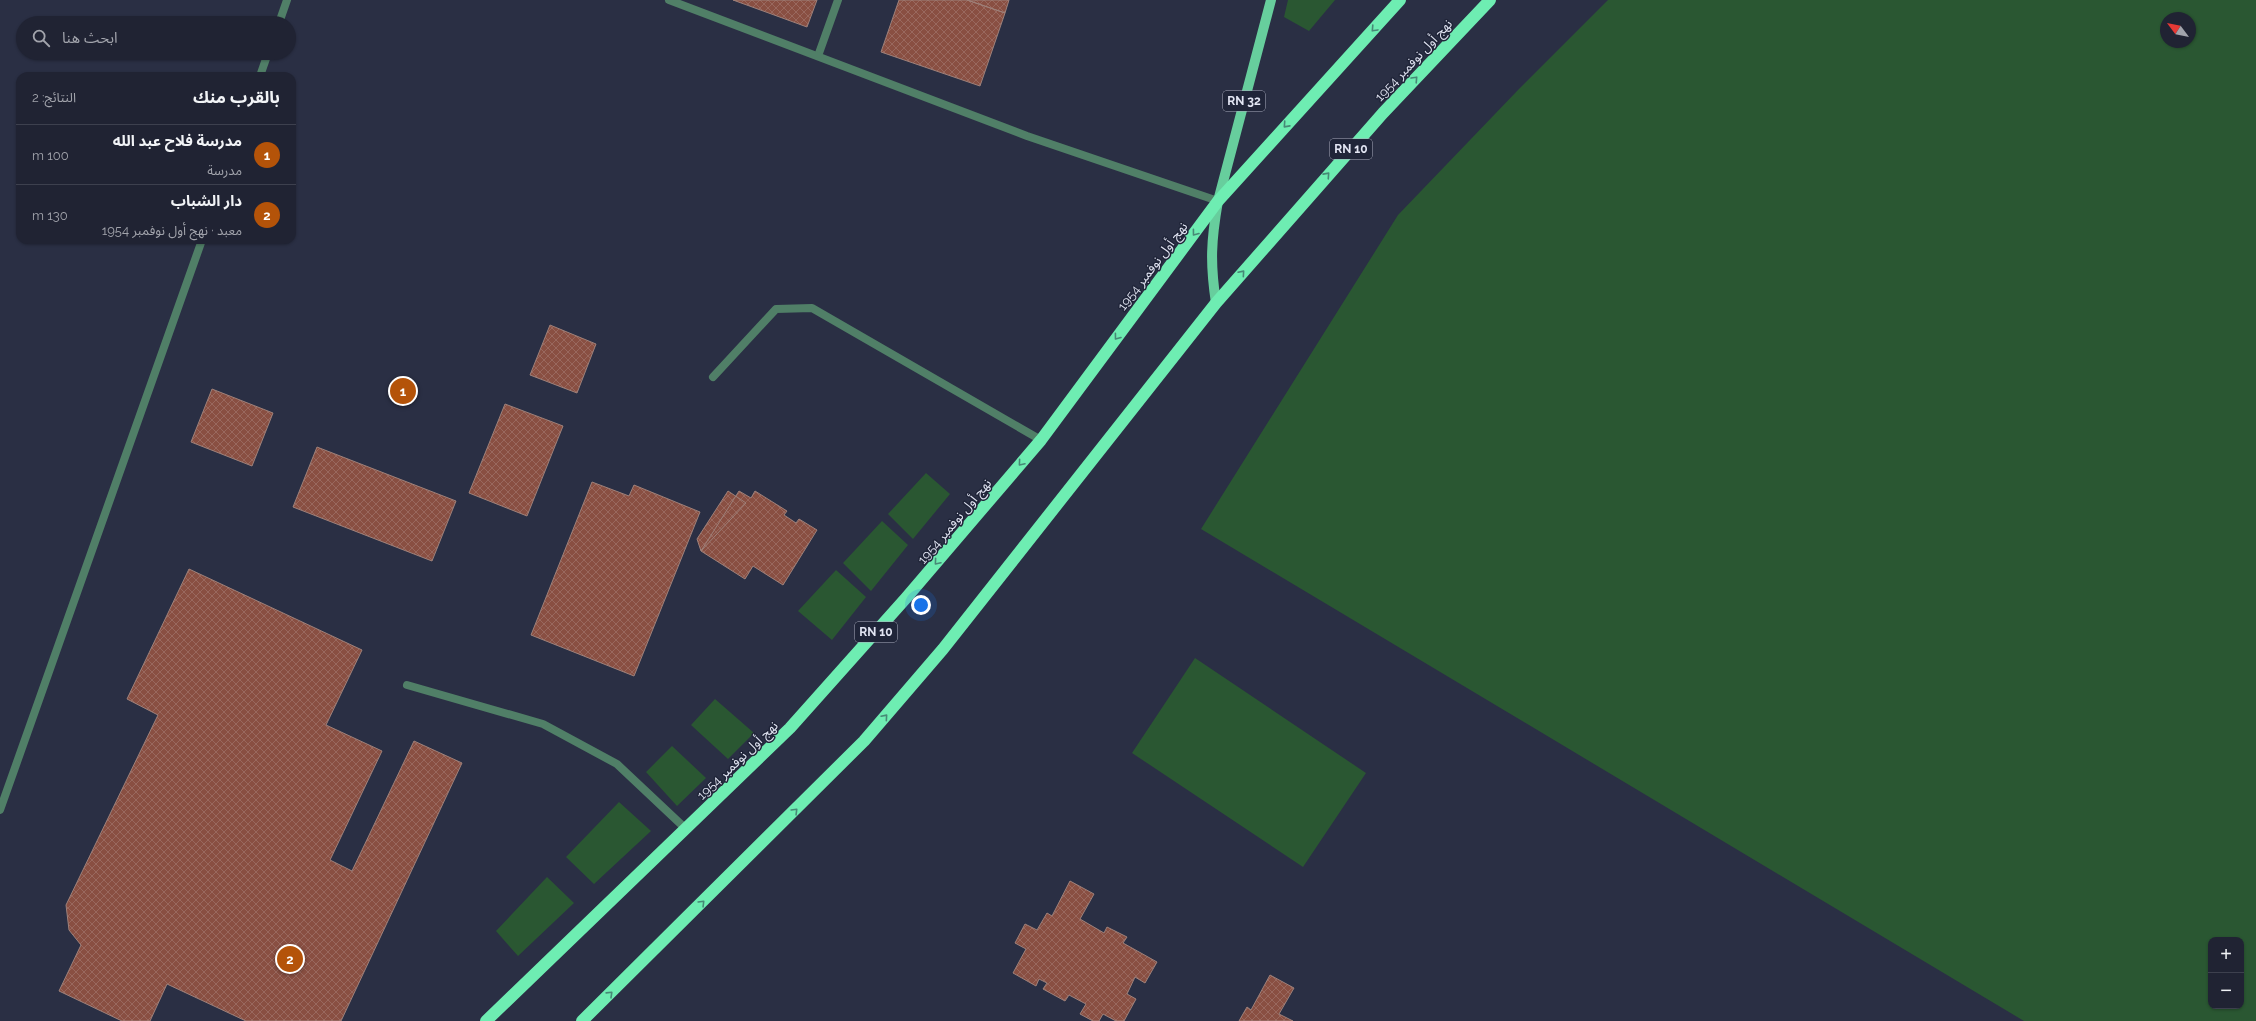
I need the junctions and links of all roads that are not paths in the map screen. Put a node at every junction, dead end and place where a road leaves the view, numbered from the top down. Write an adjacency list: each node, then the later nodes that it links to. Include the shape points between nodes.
1 (287, 0): 7 (street)
2 (669, 0): 8 (street)
3 (838, 0): 8 (street)
4 (1271, 0): 11 (main road, RN 32)
5 (1400, 0): 11 (highway, نهج أول نوفمبر 1954 / RN 10, one-way to 11)
6 (1490, 0): 13 (highway, نهج أول نوفمبر 1954 / RN 10, one-way to 6, via 1383,113)
7 (281, 16)
8 (818, 56): 11 (street, via 1027,136)
9 (266, 60): 10 (street)
10 (261, 72)
11 (1218, 201): 13 (main road, RN 32, via 1212,235 1211,269); 15 (highway, نهج أول نوفمبر 1954 / RN 10, one-way to 15)
12 (201, 244): 17 (street)
13 (1216, 303): 20 (highway, نهج أول نوفمبر 1954 / RN 10, one-way to 13, via 864,741 943,649)
14 (713, 378): 15 (street, via 776,309 812,308)
15 (1041, 440): 18 (highway, نهج أول نوفمبر 1954 / RN 10, one-way to 18, via 906,598 790,728)
16 (407, 685): 18 (street, via 542,724 617,764)
17 (0, 810)
18 (686, 829): 19 (highway, نهج أول نوفمبر 1954 / RN 10)
19 (486, 1021)
20 (582, 1021)

